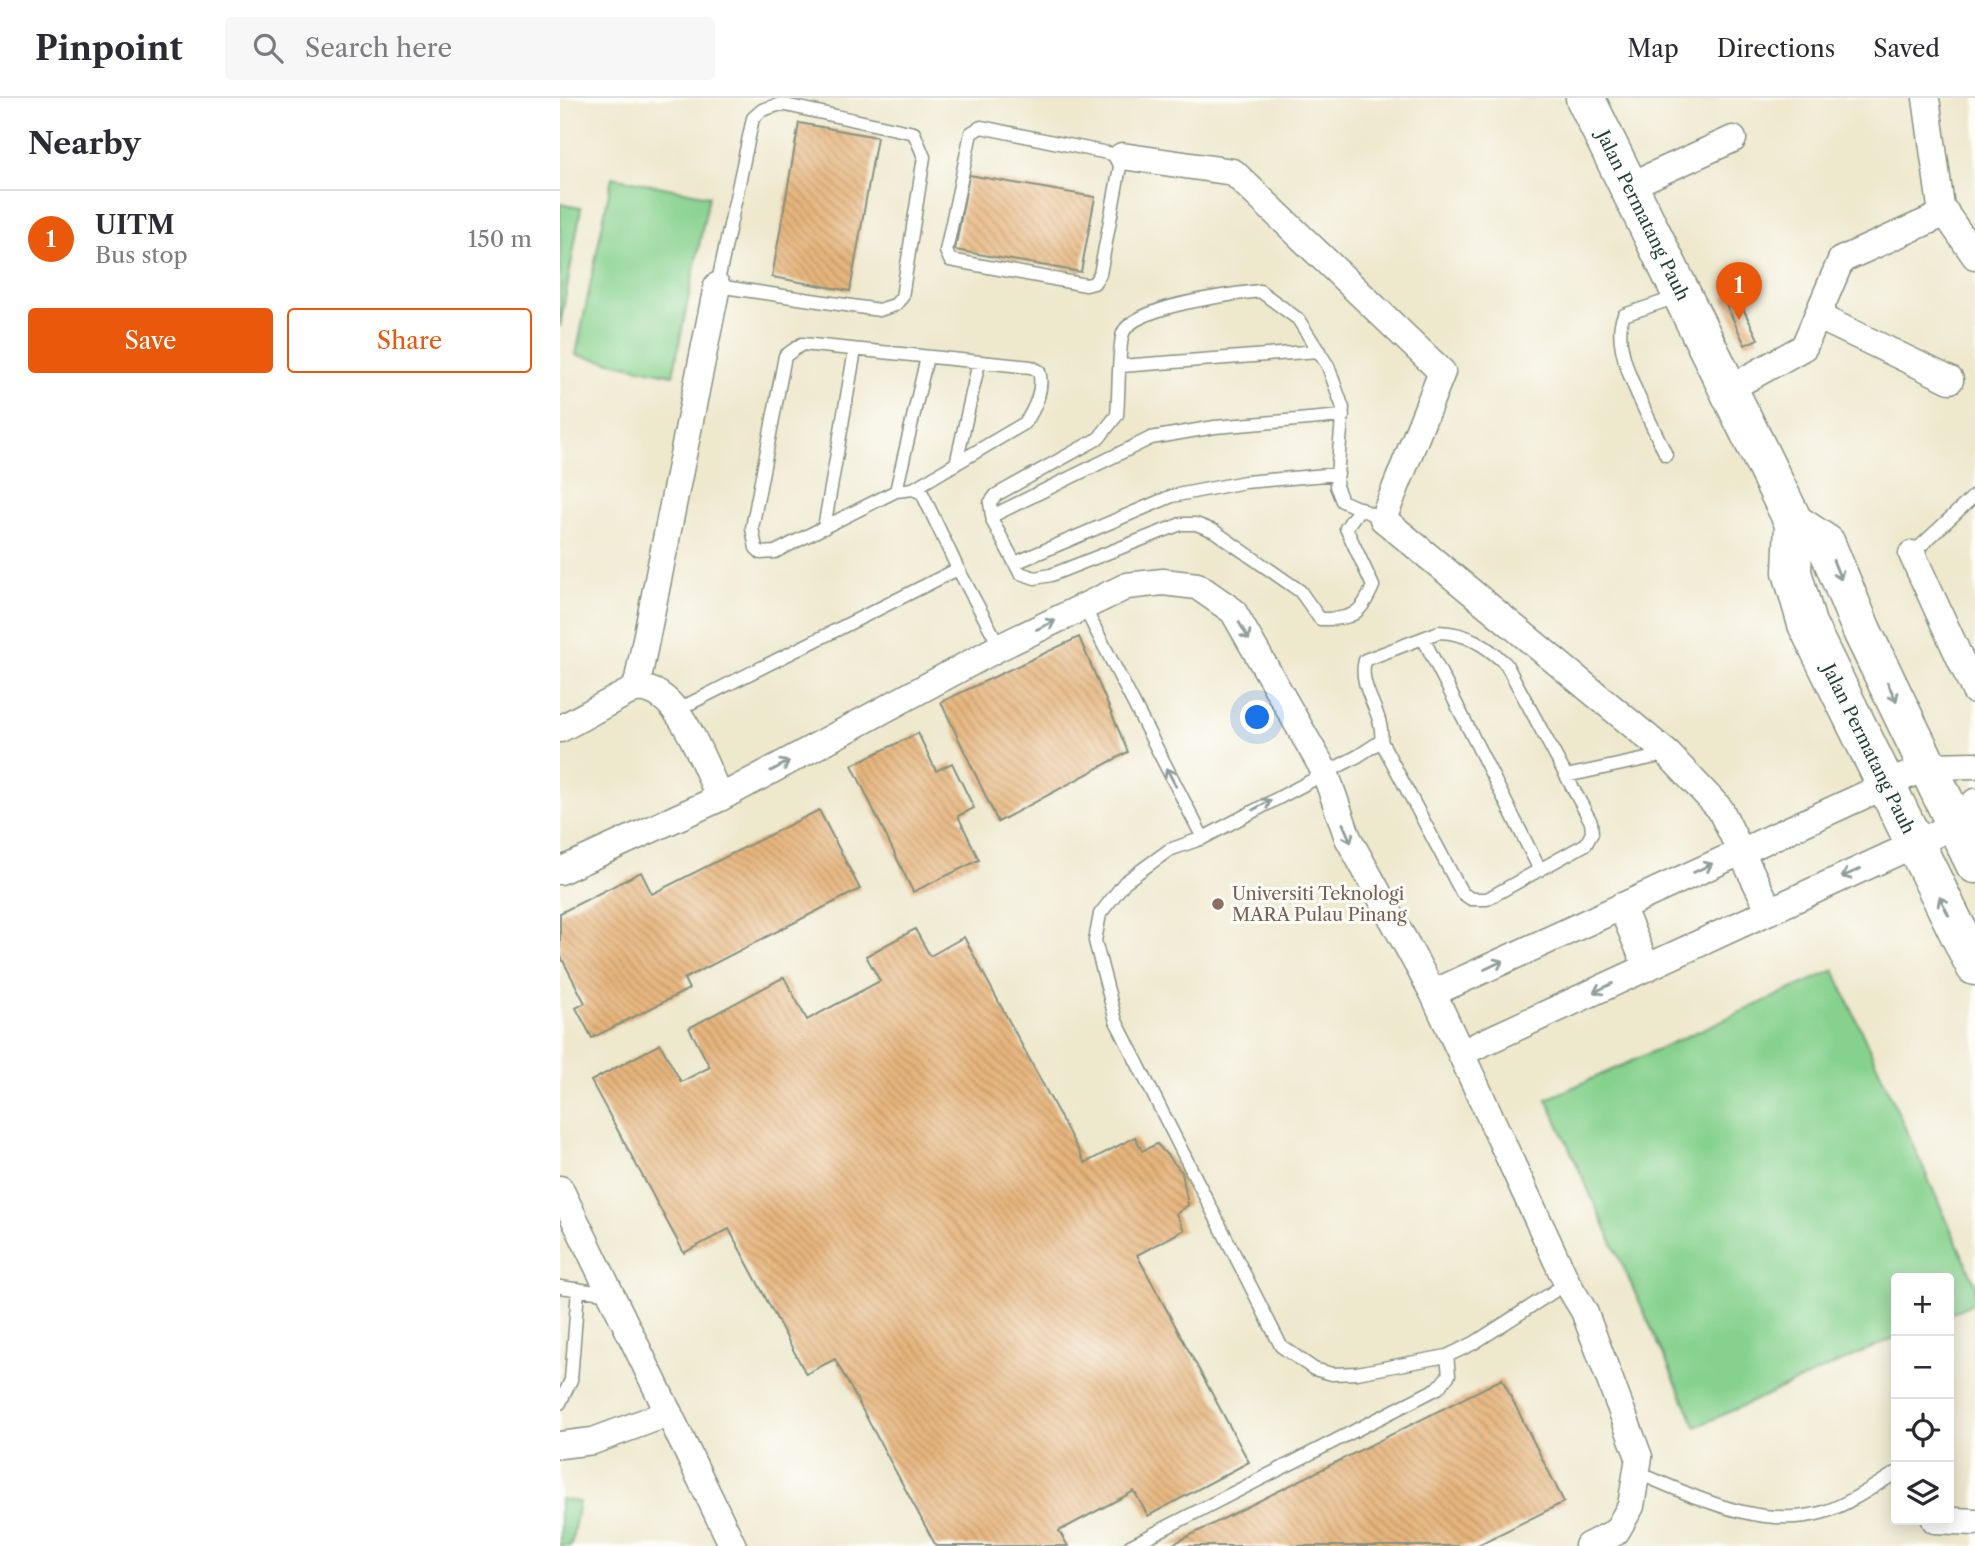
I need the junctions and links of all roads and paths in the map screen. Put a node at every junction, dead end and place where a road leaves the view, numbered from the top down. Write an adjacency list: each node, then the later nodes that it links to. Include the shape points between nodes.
1 (1585, 98): 5 (main road, Jalan Permatang Pauh)
2 (1926, 98): 6 (street, via 1939,198)
3 (1733, 139): 5 (street)
4 (1122, 156): 4 (lane, via 981,127 974,130 947,257 1094,283 1100,274); 25 (street, via 1233,172 1442,372)
5 (1627, 187): 9 (main road, Jalan Permatang Pauh)
6 (1946, 214): 7 (street); 10 (street, via 1841,260)
7 (1975, 256)
8 (717, 286): 8 (lane, via 753,118 762,110 780,104 914,133 919,139 924,157 902,297 895,305 879,310); 35 (street)
9 (1681, 296): 17 (main road, Jalan Permatang Pauh); 19 (lane, via 1625,315 1619,325 1620,349)
10 (1817, 316): 16 (street); 17 (street, via 1804,346)
11 (855, 350): 13 (lane); 28 (lane); 28 (lane, via 802,344 785,356 752,528 761,554)
12 (1318, 351): 15 (lane); 15 (lane, via 1298,319 1260,291 1222,295 1135,321 1123,333); 18 (lane, via 1328,366)
13 (927, 357): 14 (lane); 23 (lane)
14 (979, 362): 20 (lane); 20 (lane, via 1031,367 1039,371 1042,381 1025,423)
15 (1121, 366): 26 (lane, via 1117,415 1111,425 1099,438 996,495 990,503)
16 (1950, 380)
17 (1727, 390): 27 (main road, Jalan Permatang Pauh)
18 (1343, 416): 21 (lane); 26 (lane, via 1215,426 1151,438)
19 (1666, 455)
20 (956, 464): 22 (lane)
21 (1338, 474): 25 (lane, via 1336,486 1342,501); 30 (lane, via 1245,482 1172,496)
22 (913, 489): 23 (lane); 31 (lane, via 922,493)
23 (896, 491): 28 (lane)
24 (1975, 495): 29 (lane)
25 (1372, 514): 30 (lane, via 1346,528 1373,586 1366,603 1348,619 1320,618 1300,591 1214,531 1196,524 1181,524 1051,575 1035,578 1020,573); 40 (street)
26 (992, 516): 30 (lane)
27 (1794, 523): 42 (main road, Jalan Permatang Pauh, one-way to 42, via 1826,544 1862,631); 45 (main road, Jalan Permatang Pauh, via 1792,572 1807,624)
28 (824, 528)
29 (1912, 554): 36 (street)
30 (1015, 563)
31 (958, 569): 34 (lane); 37 (lane)
32 (1084, 607): 34 (street, one-way to 32); 43 (street, one-way to 43, via 1127,586 1163,582 1197,586 1215,598 1233,611); 48 (lane, one-way to 32)
33 (1423, 638): 39 (lane, via 1365,660 1362,671 1383,728); 44 (lane, via 1439,632 1457,633 1484,643 1506,664); 52 (lane)
34 (1000, 647): 46 (street, one-way to 34)
35 (636, 689): 37 (street, via 660,694); 38 (street)
36 (1975, 691)
37 (677, 710): 46 (street)
38 (560, 729)
39 (1381, 741): 43 (lane); 52 (lane, via 1462,893 1471,899 1487,899)
40 (1668, 754): 44 (lane); 50 (street, via 1720,808)
41 (1975, 765): 42 (street)
42 (1928, 766): 45 (street); 47 (main road, Jalan Permatang Pauh)
43 (1325, 772): 48 (lane, one-way to 43); 58 (street, one-way to 58, via 1348,838)
44 (1566, 776): 52 (lane, via 1591,822 1592,834 1586,844)
45 (1885, 785): 49 (main road, Jalan Permatang Pauh); 50 (street)
46 (720, 798): 53 (street)
47 (1966, 813): 49 (street); 51 (main road, Jalan Permatang Pauh)
48 (1203, 838): 66 (lane, via 1170,850 1125,882 1100,914 1095,941 1115,1021 1282,1346 1314,1369 1332,1374)
49 (1913, 845): 55 (street, one-way to 55); 56 (main road, Jalan Permatang Pauh, one-way to 49)
50 (1743, 850): 54 (street, one-way to 50); 55 (street)
51 (1975, 864)
52 (1541, 870)
53 (560, 871)
54 (1620, 906): 57 (street); 58 (street, one-way to 54)
55 (1770, 911): 57 (street)
56 (1975, 966)
57 (1647, 968): 59 (street, one-way to 59)
58 (1433, 993): 59 (street)
59 (1461, 1053): 61 (street)
60 (560, 1189): 64 (street)
61 (1567, 1283): 66 (lane); 70 (street, via 1584,1311 1639,1457)
62 (560, 1287): 63 (lane)
63 (578, 1289): 64 (lane); 65 (lane)
64 (611, 1294): 68 (street)
65 (567, 1348): 67 (lane, via 571,1380)
66 (1447, 1356): 75 (lane, via 1449,1375 1438,1388)
67 (560, 1403)
68 (669, 1413): 69 (street, via 593,1441); 74 (street)
69 (560, 1445)
70 (1636, 1472): 71 (lane, via 1720,1505 1769,1518 1828,1511); 76 (street, via 1631,1506 1616,1532)
71 (1891, 1476)
72 (1954, 1521): 73 (street)
73 (1975, 1522)
74 (733, 1546)
75 (1130, 1546)
76 (1588, 1546)

